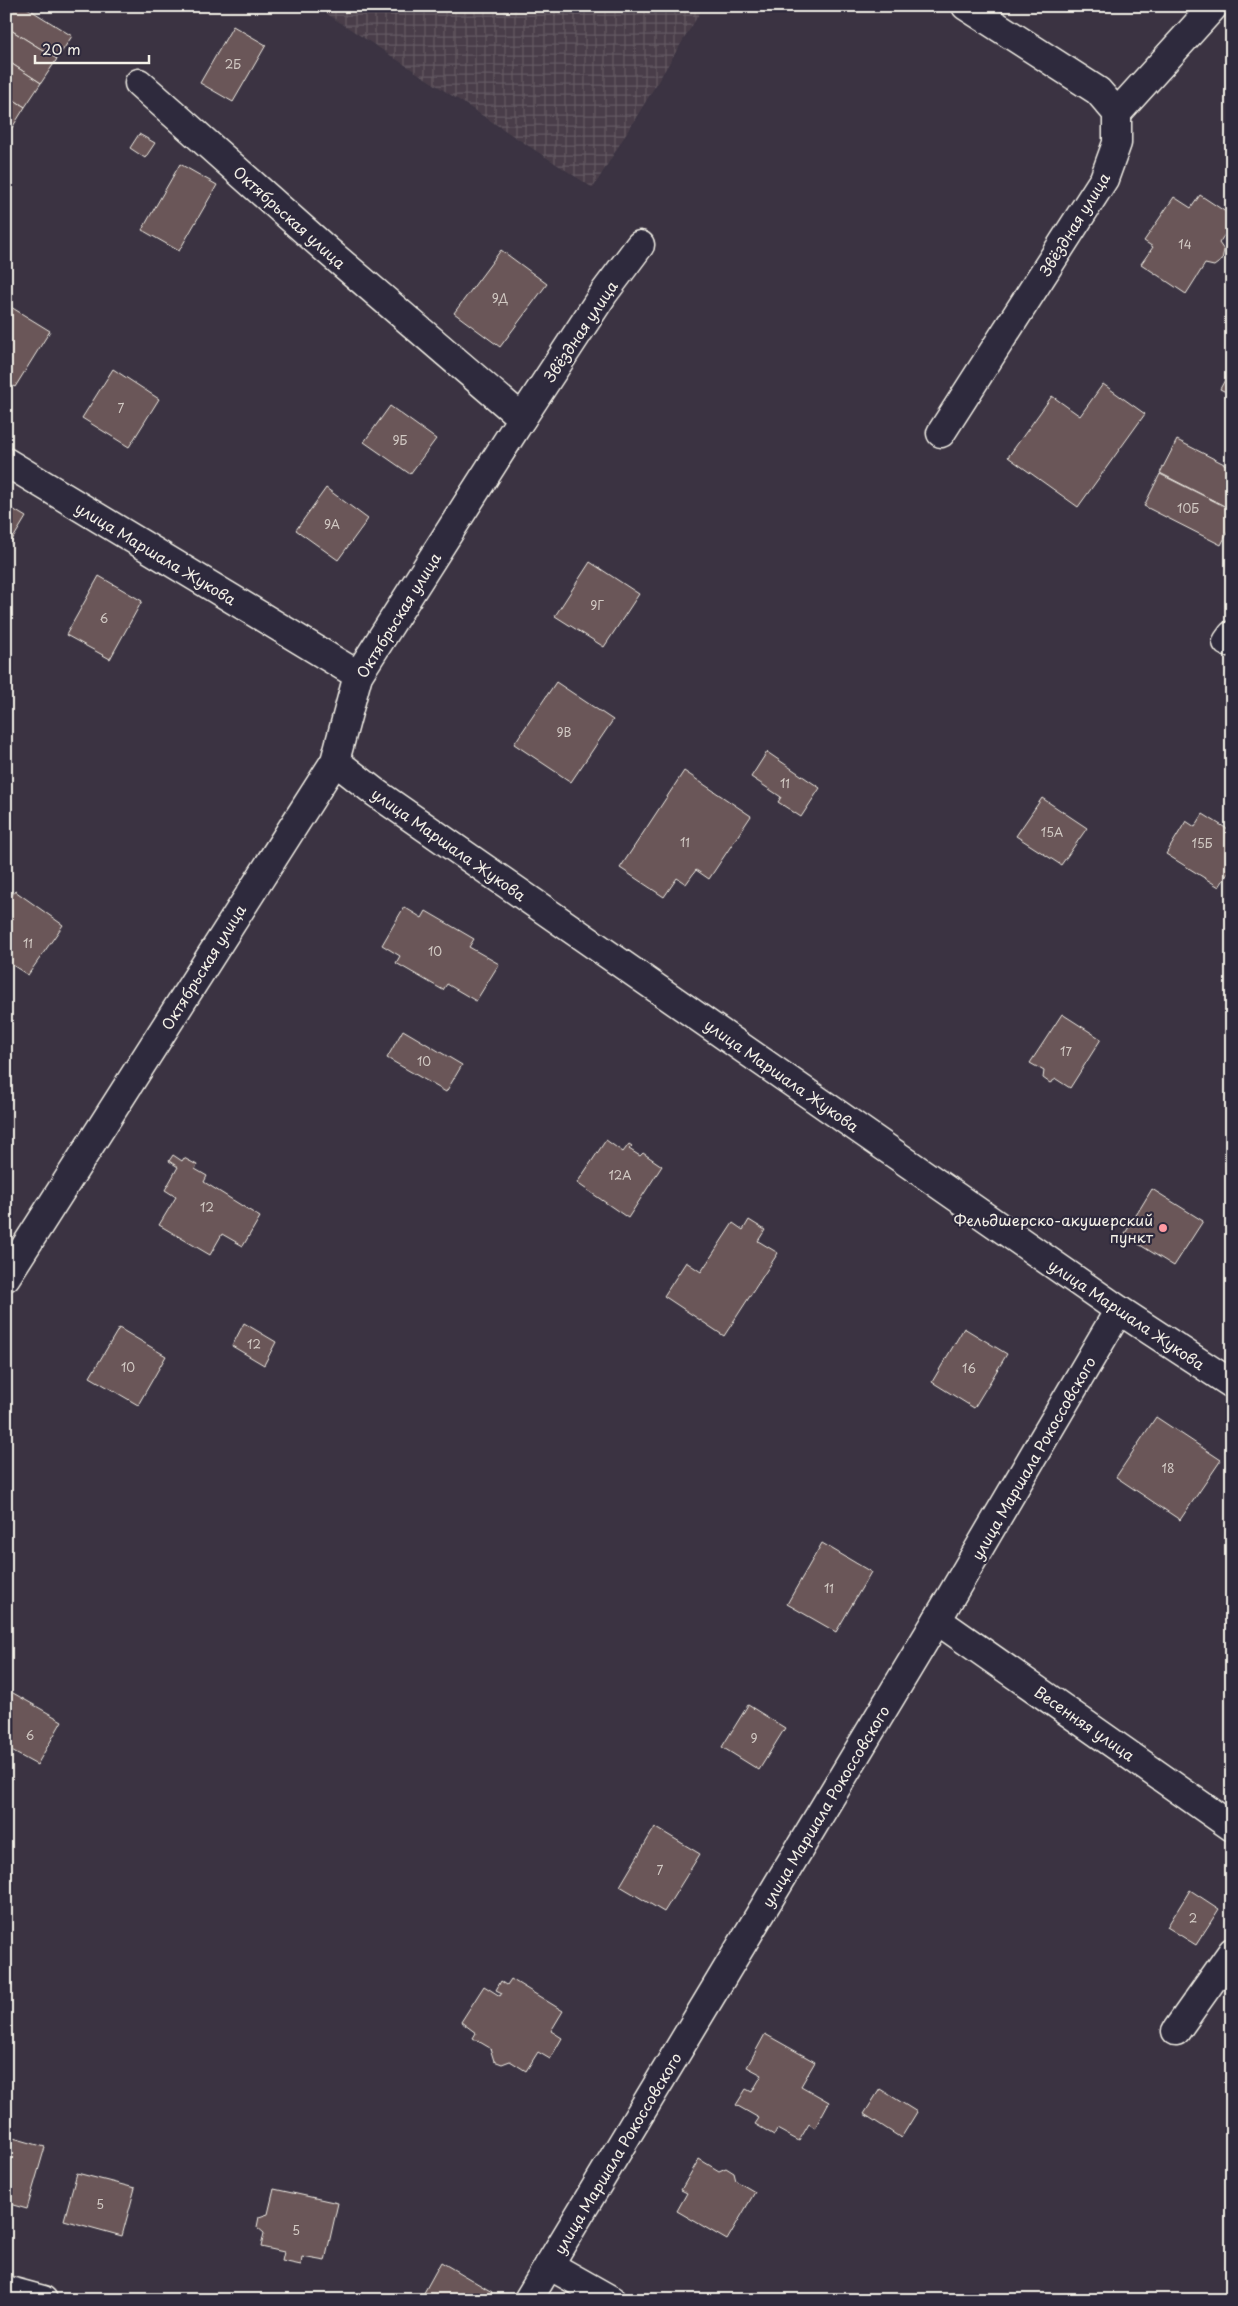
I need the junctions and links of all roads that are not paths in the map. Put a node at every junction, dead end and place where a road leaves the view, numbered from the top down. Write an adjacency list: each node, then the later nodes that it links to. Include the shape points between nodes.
1 (966, 6): 4 (street, via 1098,91)
2 (1214, 6): 4 (street)
3 (139, 83): 6 (street, Октябрьская улица)
4 (1117, 113): 7 (street, Звёздная улица, via 1117,143 1104,179)
5 (640, 245): 6 (street, Звёздная улица, via 604,293)
6 (522, 418): 9 (street, Октябрьская улица)
7 (941, 433)
8 (6, 462): 9 (street, улица Маршала Жукова)
9 (358, 675): 10 (street, Октябрьская улица)
10 (335, 761): 11 (street, Октябрьская улица); 12 (street, улица Маршала Жукова, via 376,793)
11 (6, 1277)
12 (1119, 1310): 13 (street, улица Маршала Жукова); 14 (street, улица Маршала Рокоссовского)
13 (1232, 1384)
14 (937, 1620): 15 (street, Весенняя улица); 18 (street, улица Маршала Рокоссовского)
15 (1232, 1826)
16 (1232, 1952): 17 (street)
17 (1176, 2031)
18 (549, 2265): 21 (street, улица Маршала Рокоссовского); 22 (street)
19 (6, 2290): 20 (street)
20 (43, 2300)
21 (528, 2300)
22 (611, 2300)

